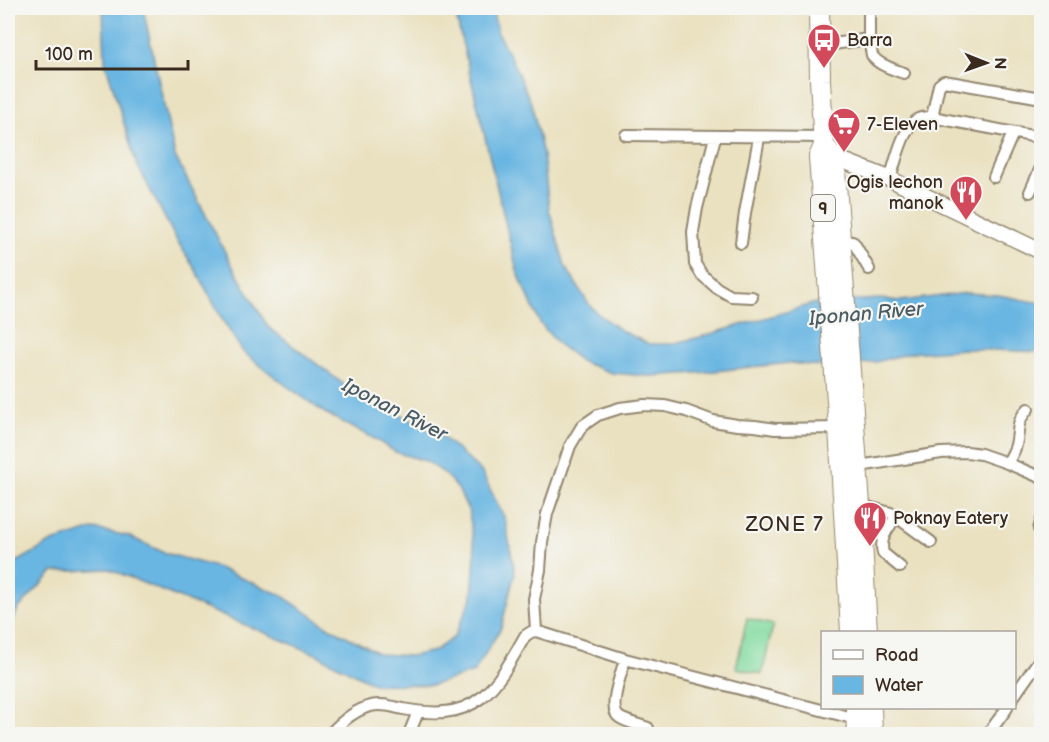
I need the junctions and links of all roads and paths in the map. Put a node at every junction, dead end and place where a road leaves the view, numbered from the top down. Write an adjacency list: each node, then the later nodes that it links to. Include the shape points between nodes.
1 (819, 8): 4 (highway, 9)
2 (869, 8): 3 (street)
3 (870, 39): 4 (street); 5 (street, via 875,59)
4 (819, 46): 13 (highway, 9)
5 (904, 73)
6 (1041, 98): 7 (street, via 944,81 939,85)
7 (932, 117): 8 (street); 16 (street, via 917,119 907,130)
8 (1013, 133): 12 (street); 15 (street)
9 (627, 135): 10 (street)
10 (715, 137): 11 (street); 22 (street, via 694,224 695,264 717,288 731,296)
11 (759, 138): 13 (street); 19 (street)
12 (1041, 138)
13 (825, 149): 16 (street); 18 (highway, 9); 23 (highway, 9, via 827,259)
14 (1041, 165): 17 (street)
15 (994, 177)
16 (890, 179): 20 (street)
17 (1030, 192)
18 (841, 241): 21 (street, via 854,243); 23 (highway, 9)
19 (741, 243)
20 (1041, 252)
21 (869, 268)
22 (752, 297)
23 (844, 393): 25 (highway, 9); 27 (highway, 9)
24 (1028, 409): 26 (street, via 1019,420 1017,443)
25 (839, 428): 27 (highway, 9); 33 (street, via 736,425 664,406 620,408 598,415 582,426 570,446 547,513 534,599)
26 (1007, 463): 27 (street, via 981,454 953,452); 28 (street)
27 (849, 467): 29 (highway, 9); 34 (highway, 9)
28 (1041, 478)
29 (860, 505): 30 (street); 35 (highway, 9)
30 (897, 516): 31 (street); 32 (street, via 881,543 883,554)
31 (930, 542)
32 (900, 567)
33 (536, 631): 37 (street); 42 (street, via 525,636 501,676 481,698 445,713)
34 (851, 631)
35 (867, 631)
36 (1041, 656): 38 (street)
37 (625, 659): 39 (street); 44 (street, via 615,710 621,718)
38 (1016, 693)
39 (821, 707)
40 (828, 709): 43 (street)
41 (1006, 709): 48 (street)
42 (418, 712): 45 (street, via 371,706 342,721); 46 (street)
43 (860, 717): 47 (highway)
44 (648, 728)
45 (330, 735)
46 (409, 735)
47 (873, 735)
48 (988, 735)

